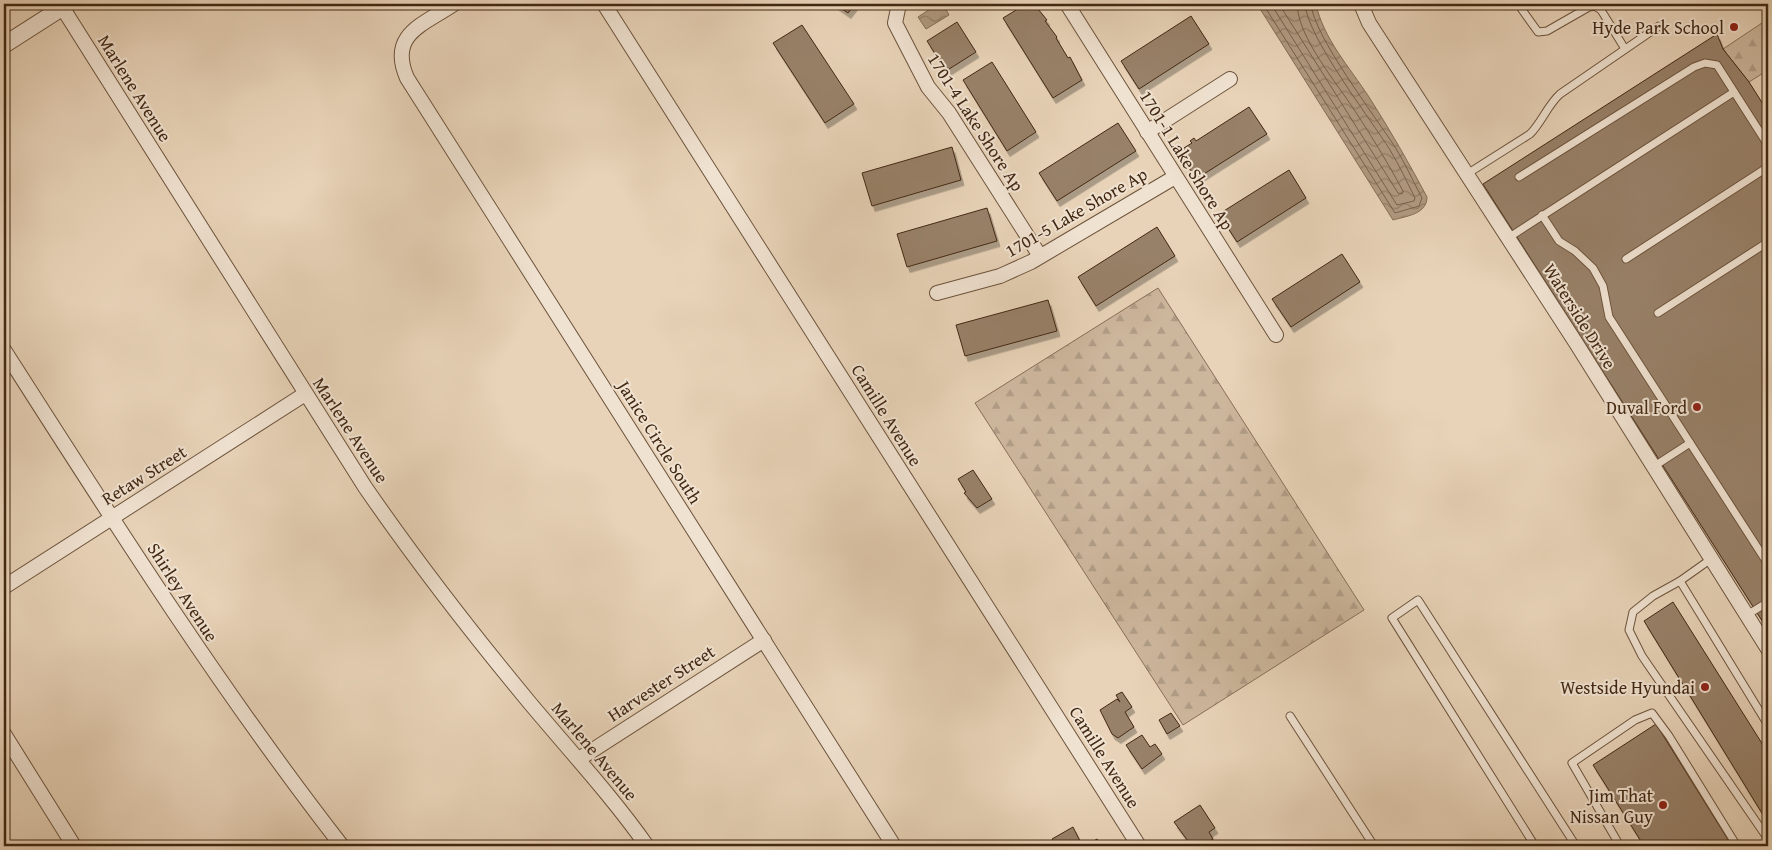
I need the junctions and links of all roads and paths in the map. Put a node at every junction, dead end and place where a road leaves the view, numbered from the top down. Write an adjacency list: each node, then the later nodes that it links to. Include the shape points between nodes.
1 (454, 4): 38 (street, Janice Circle South, via 412,32 402,43 400,55 407,78)
2 (604, 4): 49 (street, Camille Avenue)
3 (899, 4): 22 (street, 1701-4 Lake Shore Ap, via 895,23 928,87 949,113)
4 (1067, 4): 13 (street, 1701-1 Lake Shore Ap)
5 (1361, 4): 16 (street, Waterside Drive, via 1369,23)
6 (1518, 4): 10 (lane, via 1538,32 1547,31 1595,6 1601,10)
7 (65, 6): 9 (street); 28 (street, Marlene Avenue)
8 (1659, 26): 10 (lane)
9 (4, 45)
10 (1625, 48): 16 (lane, via 1560,94 1549,104 1539,125 1530,134)
11 (1230, 78): 13 (street)
12 (1734, 92): 14 (lane); 18 (lane, via 1717,66 1705,63 1694,67); 19 (lane)
13 (1147, 132): 17 (street, 1701-1 Lake Shore Ap)
14 (1768, 146)
15 (1768, 167): 23 (lane)
16 (1467, 174): 20 (street, Waterside Drive)
17 (1175, 176): 22 (street, 1701-5 Lake Shore Ap); 26 (street, 1701-1 Lake Shore Ap)
18 (1519, 177)
19 (1542, 215): 20 (lane); 29 (lane, via 1559,241 1593,268 1603,286 1609,317)
20 (1508, 238): 30 (street, Waterside Drive)
21 (1768, 242): 25 (lane)
22 (1040, 256): 24 (street, 1701-5 Lake Shore Ap, via 1000,276)
23 (1626, 259)
24 (937, 293)
25 (1658, 313)
26 (1276, 335)
27 (4, 350): 31 (street, Shirley Avenue)
28 (305, 394): 31 (street, Retaw Street); 43 (street, Marlene Avenue, via 405,544 530,704)
29 (1690, 443): 30 (lane); 33 (lane)
30 (1653, 467): 32 (street, Waterside Drive)
31 (112, 518): 35 (street, Retaw Street); 46 (street, Shirley Avenue, via 207,664)
32 (1712, 558): 34 (lane); 37 (street, Waterside Drive)
33 (1768, 564)
34 (1680, 581): 41 (lane); 44 (lane, via 1633,612 1629,630 1642,656)
35 (4, 587)
36 (1768, 602): 37 (lane)
37 (1747, 616): 39 (street, Waterside Drive)
38 (764, 640): 43 (street, Harvester Street); 48 (street, Janice Circle South)
39 (1768, 649)
40 (1290, 716): 50 (lane)
41 (1768, 725)
42 (4, 734): 45 (street)
43 (579, 759): 47 (street, Marlene Avenue)
44 (1768, 839)
45 (74, 846)
46 (342, 846)
47 (647, 846)
48 (894, 846)
49 (1139, 846)
50 (1374, 846)
51 (1535, 846): 52 (lane, via 1392,618 1418,600)
52 (1576, 846)
53 (1620, 846): 54 (lane, via 1572,763 1635,720 1652,713 1670,736)
54 (1738, 846)

